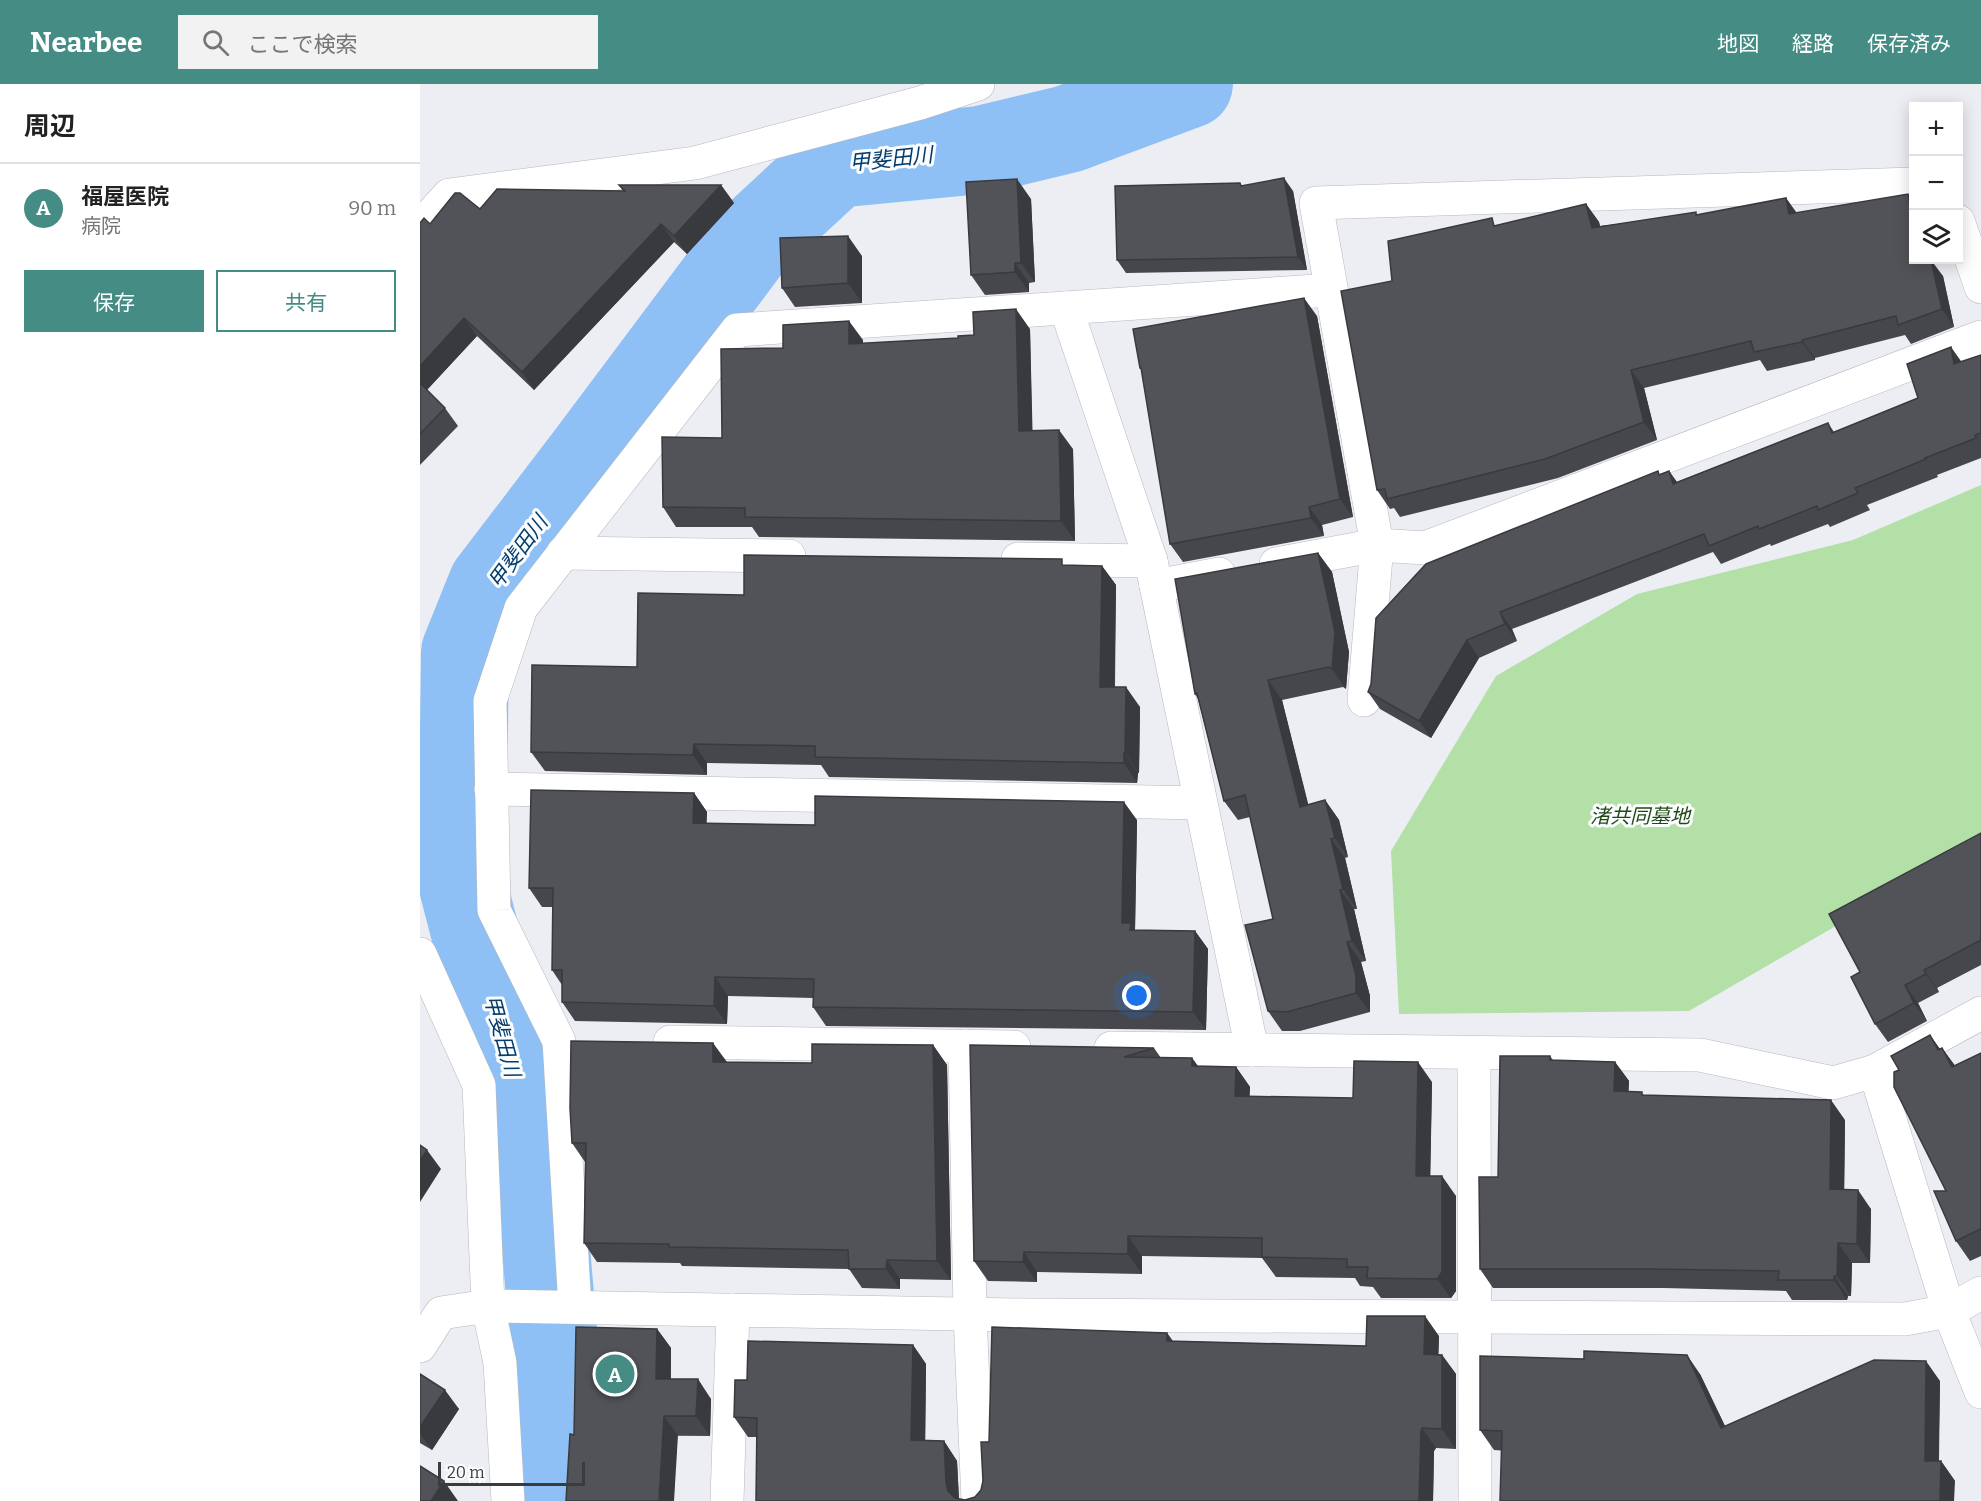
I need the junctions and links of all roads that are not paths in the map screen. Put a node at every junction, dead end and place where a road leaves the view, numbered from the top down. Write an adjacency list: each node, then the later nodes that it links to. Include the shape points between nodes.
1 (978, 84): 3 (street, via 695,163 449,195)
2 (1909, 184): 6 (street, via 1316,203)
3 (420, 227)
4 (1963, 233): 5 (street)
5 (1981, 287)
6 (1331, 290): 7 (street); 9 (street)
7 (1066, 309): 10 (street, via 737,330); 13 (street)
8 (1981, 337): 9 (street, via 1425,548)
9 (1377, 545): 13 (street); 14 (street)
10 (563, 553): 11 (street); 15 (street, via 521,608 490,701)
11 (815, 556)
12 (983, 559): 13 (street)
13 (1154, 574): 16 (street)
14 (1364, 700)
15 (491, 789): 16 (street); 28 (street, via 494,910 571,1041)
16 (1200, 803): 23 (street)
17 (420, 954): 27 (street, via 479,1085)
18 (1981, 1013): 25 (street)
19 (643, 1042): 20 (street)
20 (965, 1046): 21 (street); 31 (street)
21 (1049, 1047)
22 (1085, 1047): 23 (street)
23 (1252, 1050): 24 (street)
24 (1474, 1053): 25 (street, via 1700,1055 1833,1083); 32 (street)
25 (1875, 1071): 30 (street)
26 (1981, 1293): 30 (street)
27 (497, 1306): 28 (street); 33 (street, via 441,1313); 35 (street)
28 (568, 1307): 29 (street)
29 (733, 1310): 31 (street); 36 (street)
30 (1950, 1311): 32 (street, via 1905,1319); 34 (street)
31 (970, 1314): 32 (street); 37 (street)
32 (1474, 1317): 38 (street)
33 (420, 1346)
34 (1981, 1392)
35 (508, 1501)
36 (727, 1501)
37 (978, 1501)
38 (1475, 1501)

